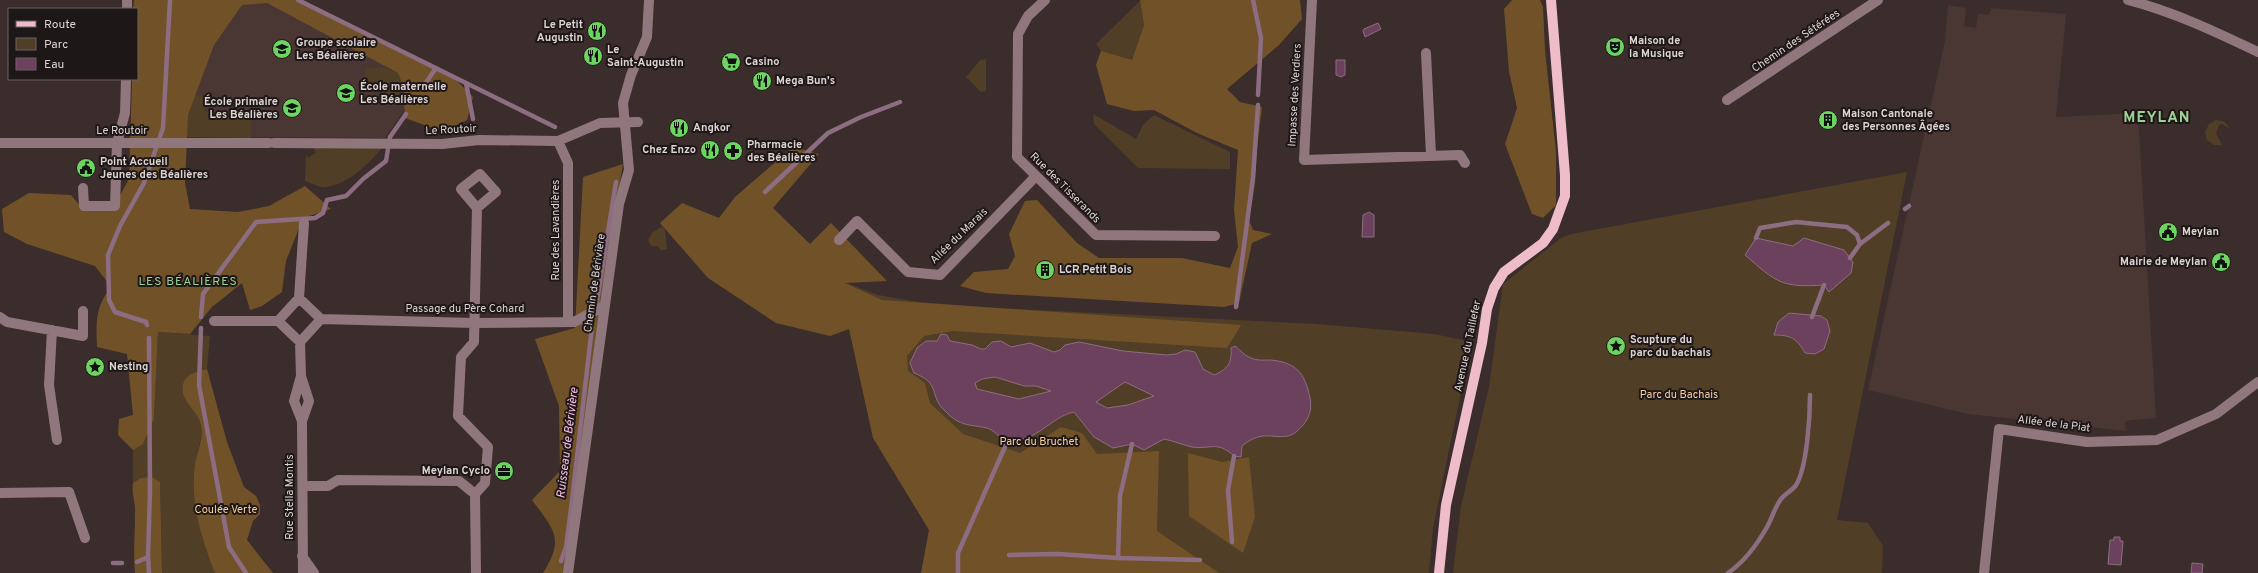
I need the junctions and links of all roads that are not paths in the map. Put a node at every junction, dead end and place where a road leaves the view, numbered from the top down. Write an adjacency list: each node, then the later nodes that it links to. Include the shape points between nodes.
1 (649, 0): 11 (street, Chemin de Bérivière, via 647,36 623,103)
2 (1045, 0): 18 (street, Rue des Tisserands, via 1028,16 1018,34 1017,46 1017,156)
3 (1312, 0): 16 (street, Impasse des Verdiers, via 1304,160)
4 (1878, 0): 10 (street, Chemin des Sétérées)
5 (2128, 0): 7 (street, via 2202,25)
6 (1551, 2): 48 (main road, Avenue du Taillefer, via 1565,196 1553,229 1543,243 1504,272 1494,288 1487,309 1446,506)
7 (2258, 52)
8 (1426, 53): 16 (street)
9 (126, 80): 14 (street, via 125,113)
10 (1727, 100)
11 (624, 122): 12 (street, Le Routoir); 13 (street, Le Routoir, via 600,123); 25 (street, Chemin de Bérivière, via 629,170 619,204)
12 (638, 122)
13 (558, 141): 14 (street, Le Routoir, via 484,140 442,144 267,141); 31 (street, Rue des Lavandières, via 568,163)
14 (117, 143): 15 (street, Le Routoir); 19 (street, via 115,206 84,206)
15 (0, 144)
16 (1431, 155): 17 (street, Impasse des Verdiers, via 1460,155)
17 (1465, 163)
18 (1036, 176): 22 (street, Rue des Tisserands, via 1096,235); 23 (street, Allée du Marais, via 940,274 908,272 857,221)
19 (83, 188)
20 (477, 208): 32 (street)
21 (304, 223): 24 (street)
22 (1215, 236)
23 (839, 240)
24 (299, 298): 28 (street); 30 (street)
25 (604, 306): 31 (street, Passage du Père Cohard, via 574,322); 47 (street, Chemin de Bérivière)
26 (83, 311): 33 (street, via 83,336)
27 (0, 317): 33 (street, via 6,322)
28 (321, 319): 32 (street, Passage du Père Cohard); 34 (street)
29 (214, 321): 30 (street)
30 (278, 321): 34 (street)
31 (568, 322): 32 (street, Passage du Père Cohard)
32 (474, 323): 41 (street, via 474,342 461,357 458,416 488,447 485,483)
33 (52, 330): 38 (street, via 49,385)
34 (300, 342): 35 (street, Rue Stella Montis)
35 (301, 376): 37 (street, Rue Stella Montis, via 309,401); 37 (street, Rue Stella Montis, via 294,401)
36 (2258, 382): 49 (street, Allée de la Piat, via 2216,414 2157,440 2088,442 1999,429)
37 (302, 422): 39 (street, Rue Stella Montis)
38 (57, 440)
39 (304, 486): 41 (street, via 328,486 338,480 459,481); 43 (street, Rue Stella Montis)
40 (0, 493): 42 (street, via 68,492)
41 (475, 494): 46 (street)
42 (85, 538)
43 (302, 556): 44 (street, Rue Stella Montis); 45 (street)
44 (303, 573)
45 (314, 573)
46 (476, 573)
47 (568, 573)
48 (1439, 573)
49 (1984, 573)

